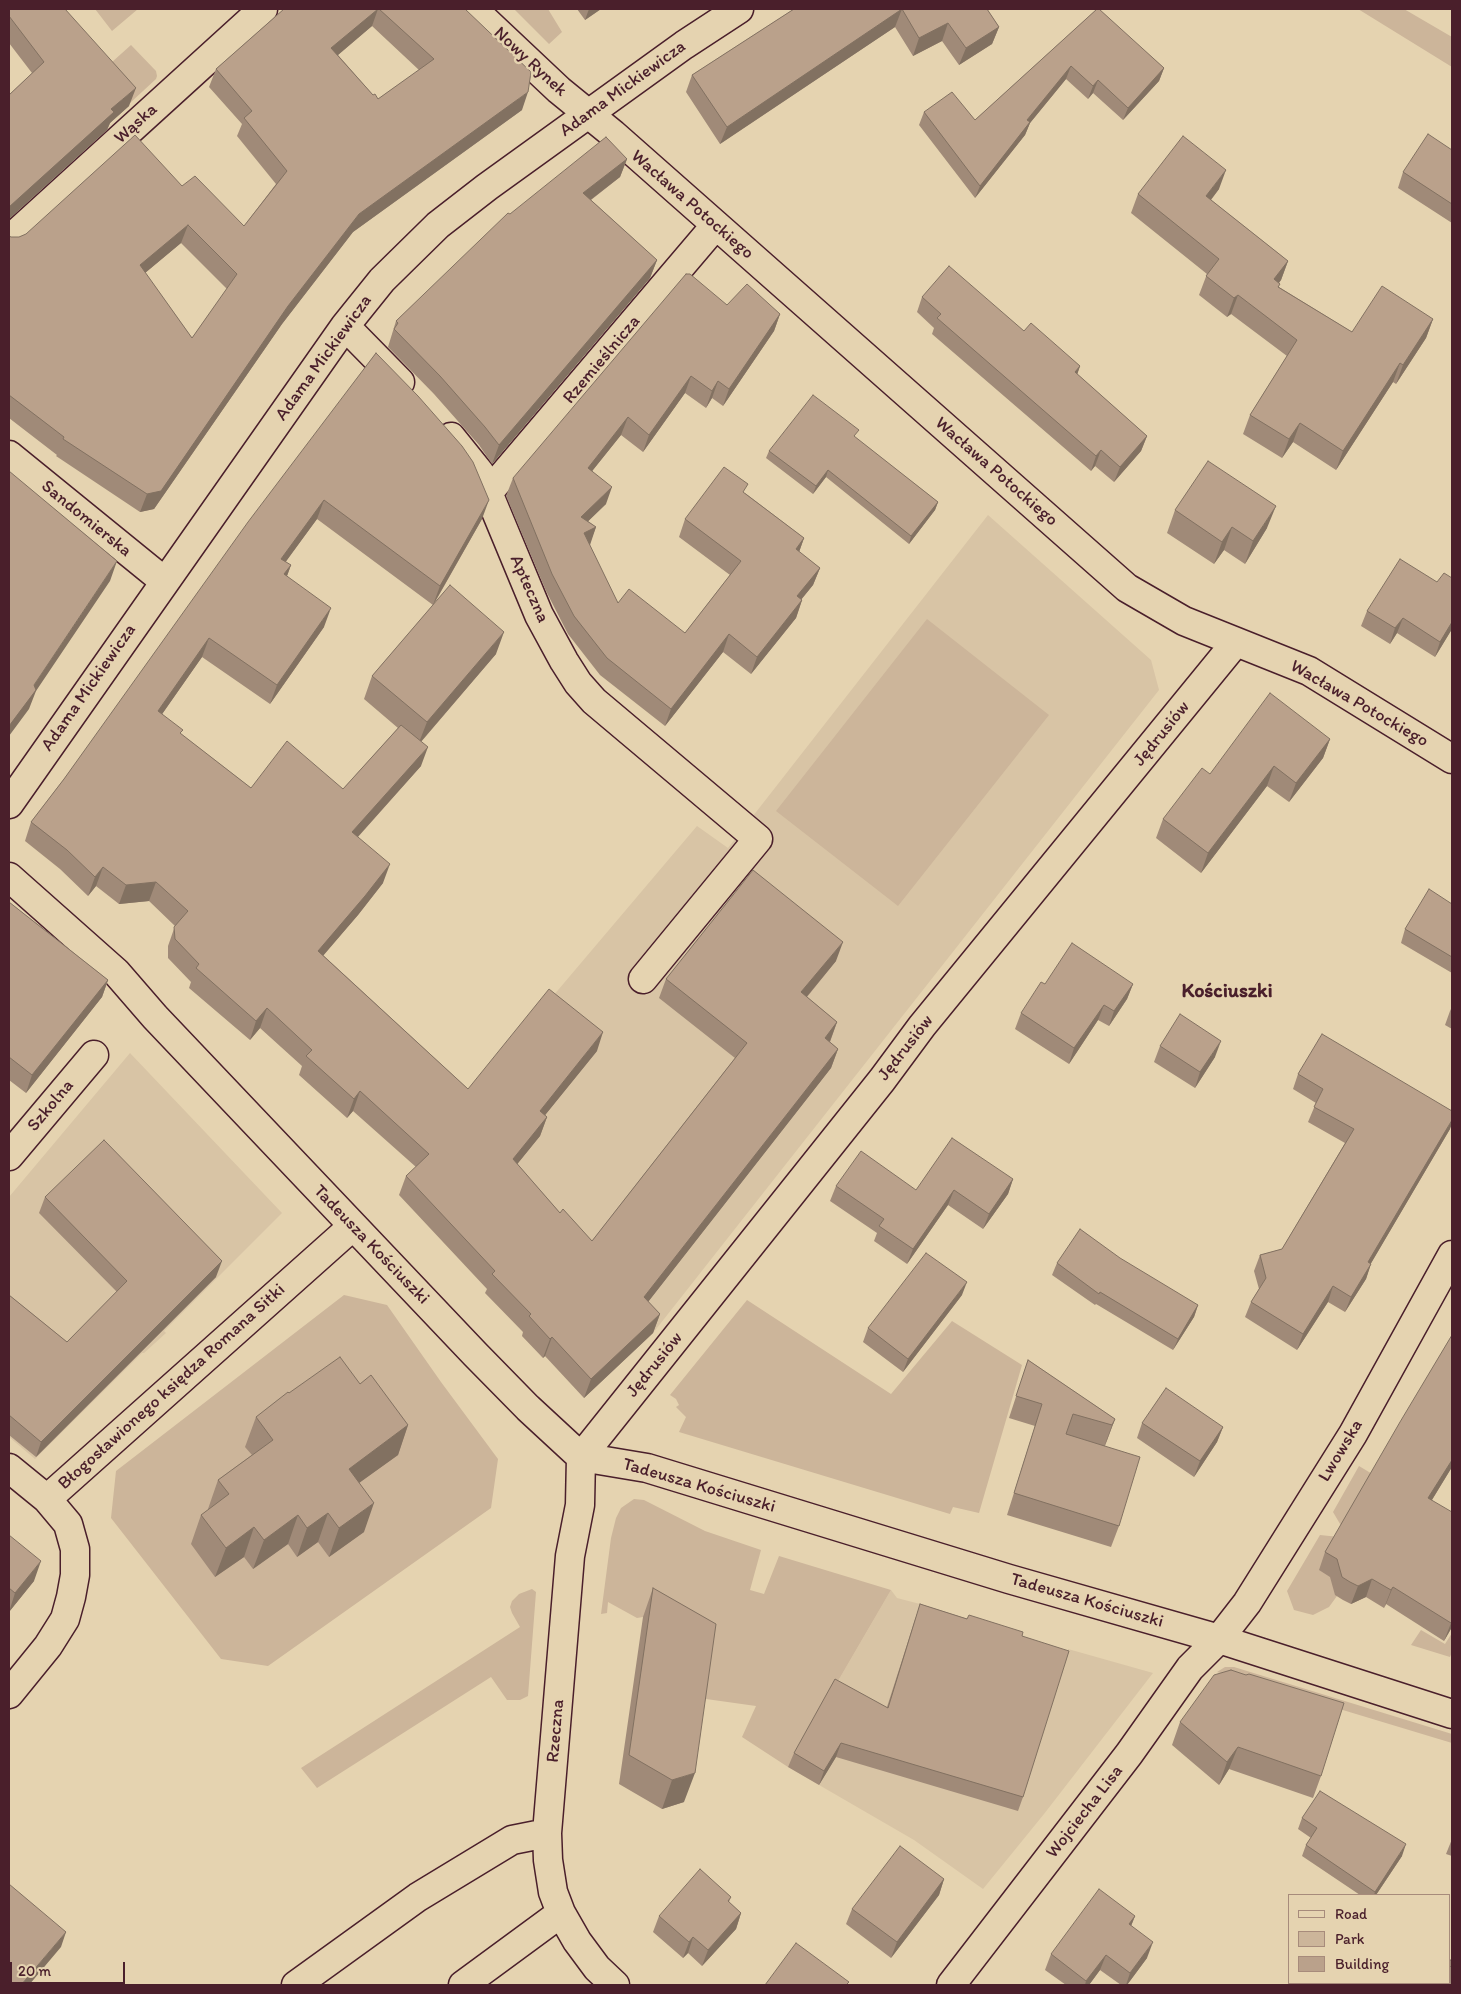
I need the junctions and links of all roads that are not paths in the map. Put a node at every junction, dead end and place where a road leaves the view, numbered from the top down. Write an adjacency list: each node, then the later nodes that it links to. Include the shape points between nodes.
1 (263, 9): 6 (street, Wąska)
2 (473, 9): 4 (street, Nowy Rynek)
3 (739, 9): 4 (street, Adama Mickiewicza)
4 (587, 114): 5 (street, Wacława Potockiego); 7 (street, Adama Mickiewicza, via 438,225 382,280)
5 (715, 226): 11 (street, Rzemieślnicza); 13 (street, Wacława Potockiego, via 1127,588 1184,621)
6 (9, 240)
7 (345, 326): 8 (street); 12 (street, Adama Mickiewicza)
8 (415, 397)
9 (435, 418): 11 (street, Apteczna, via 480,473)
10 (9, 455): 12 (street, Sandomierska)
11 (488, 493): 17 (street, Apteczna, via 539,615 578,683 594,701 758,839)
12 (164, 581): 15 (street, Adama Mickiewicza)
13 (1236, 642): 14 (street, Wacława Potockiego, via 1309,671); 22 (street, Jędrusiów, via 922,1026)
14 (1452, 759)
15 (9, 804)
16 (9, 877): 20 (street, Tadeusza Kościuszki, via 116,972)
17 (643, 980)
18 (94, 1055): 19 (street, Szkolna)
19 (9, 1156)
20 (353, 1226): 22 (street, Tadeusza Kościuszki, via 528,1408); 24 (street, Błogosławionego księdza Romana Sitki)
21 (1452, 1255): 25 (street, Lwowska, via 1353,1434 1246,1603)
22 (581, 1457): 25 (street, Tadeusza Kościuszki, via 647,1468 1009,1579); 28 (street, Rzeczna, via 580,1505 570,1556)
23 (9, 1468): 24 (street)
24 (47, 1499): 26 (street, Błogosławionego księdza Romana Sitki, via 68,1524 74,1549 75,1575 71,1597 64,1619 48,1646)
25 (1219, 1639): 27 (street, Tadeusza Kościuszki); 33 (street, Wojciecha Lisa, via 1190,1668 1129,1754)
26 (9, 1694)
27 (1452, 1714)
28 (548, 1833): 29 (street, Rzeczna, via 553,1892); 30 (street, via 512,1840 418,1897)
29 (561, 1913): 31 (street); 32 (street, Rzeczna, via 597,1968)
30 (296, 1985)
31 (463, 1985)
32 (615, 1985)
33 (951, 1985)

